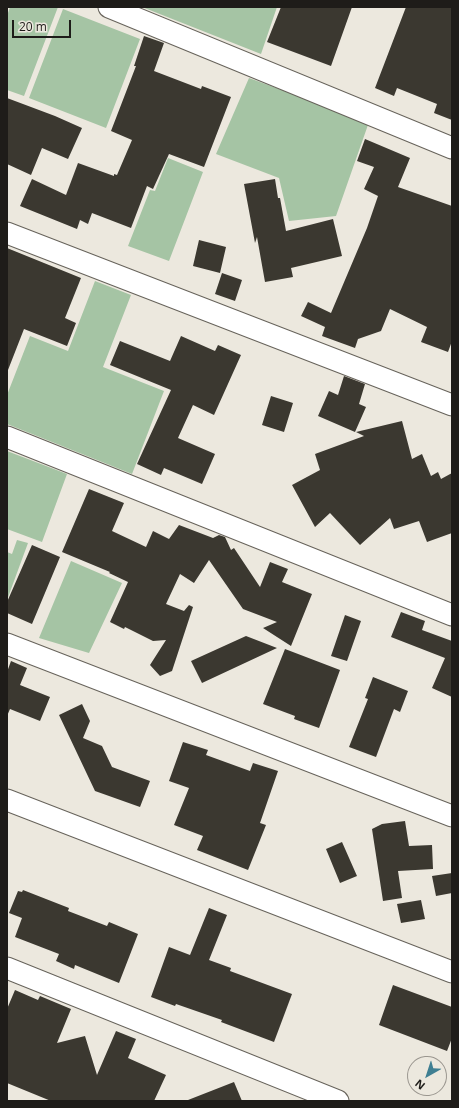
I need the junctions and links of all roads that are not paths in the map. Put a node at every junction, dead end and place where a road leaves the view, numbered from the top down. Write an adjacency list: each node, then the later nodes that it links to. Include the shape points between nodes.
1 (109, 7): 2 (street)
2 (452, 148)
3 (7, 233): 4 (street)
4 (452, 406)
5 (7, 437): 6 (street)
6 (452, 615)
7 (7, 644): 9 (street)
8 (7, 800): 11 (street)
9 (452, 816)
10 (7, 968): 12 (street)
11 (452, 972)
12 (338, 1101)

